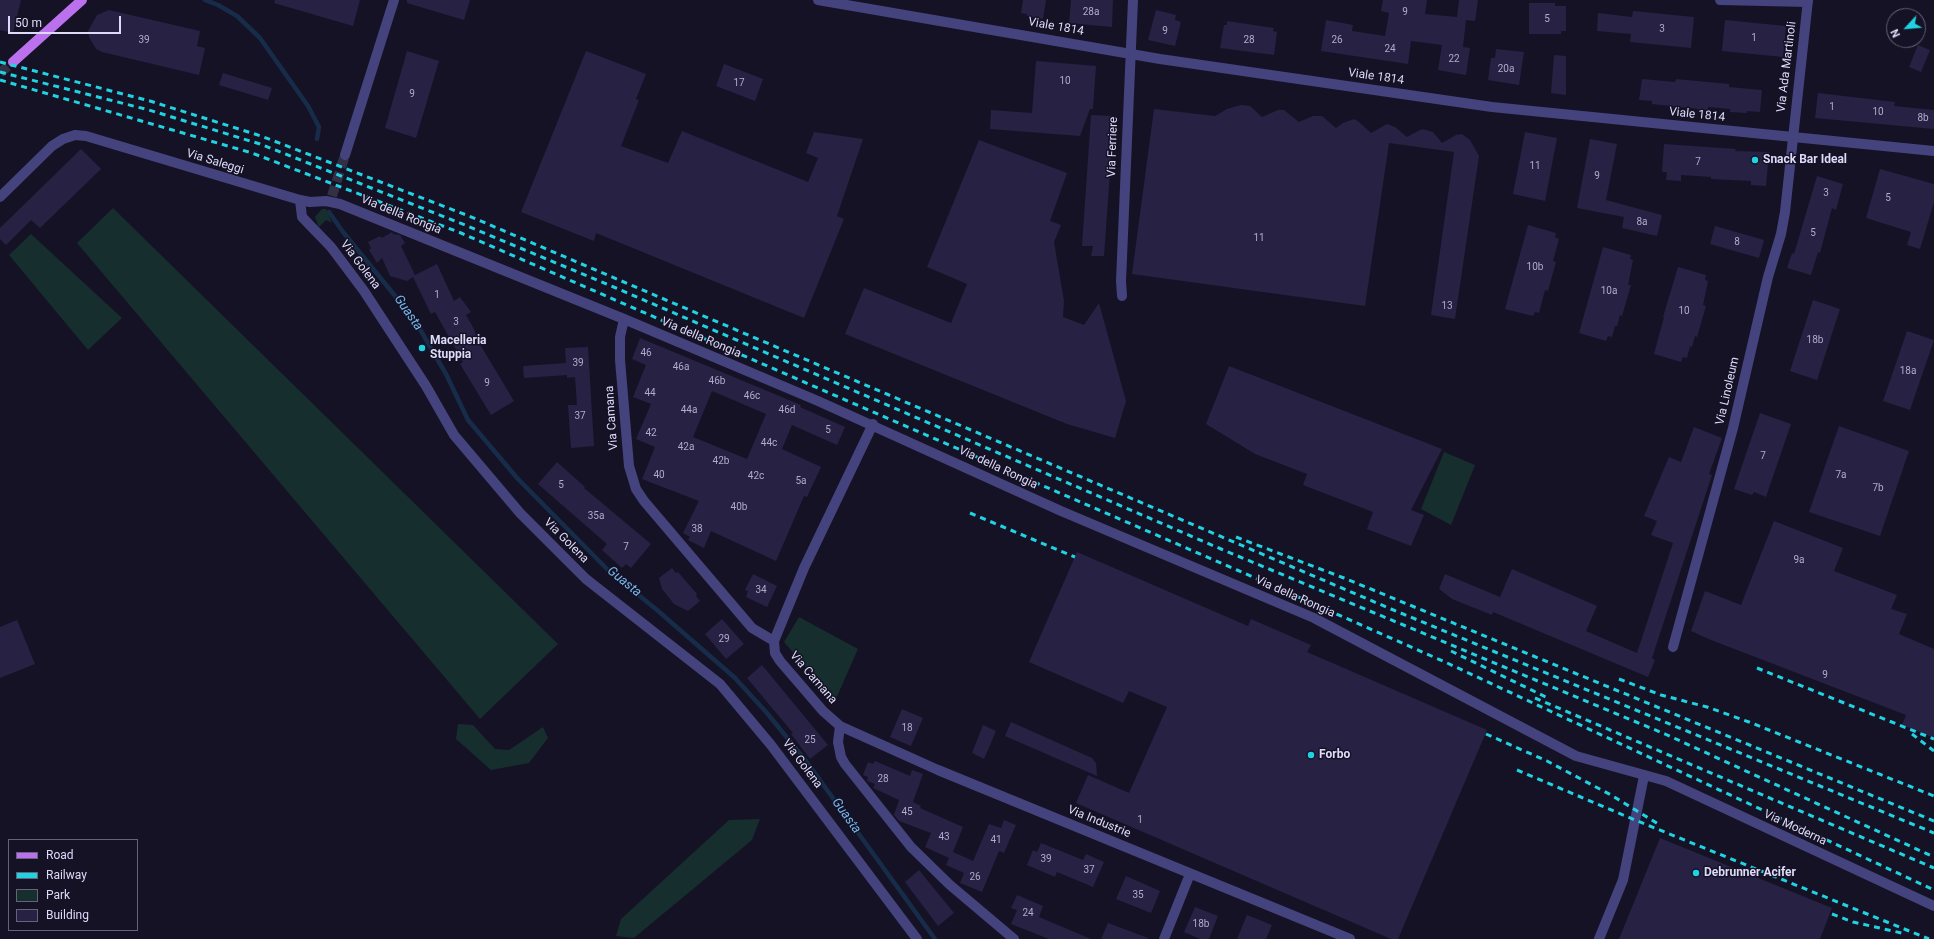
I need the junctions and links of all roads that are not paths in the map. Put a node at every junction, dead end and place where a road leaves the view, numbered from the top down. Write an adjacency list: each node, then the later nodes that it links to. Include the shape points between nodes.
1 (82, 0): 8 (main road)
2 (394, 0): 11 (street)
3 (818, 0): 7 (street, Viale 1814)
4 (1134, 0): 7 (street, Via Ferriere)
5 (1720, 0): 6 (street)
6 (1808, 1): 9 (street, Via Ada Martinoli)
7 (1130, 53): 9 (street, Viale 1814, via 1492,107); 15 (street, Via Ferriere)
8 (13, 62)
9 (1793, 137): 10 (street, Viale 1814); 19 (street, Via Linoleum, via 1781,234 1768,277 1733,428)
10 (1934, 151)
11 (345, 155)
12 (0, 197): 14 (street, Via Saleggi, via 52,146 75,135 86,136)
13 (332, 199): 14 (street, Via Saleggi); 16 (street, Via della Rongia)
14 (300, 200): 24 (street, Via Golena, via 302,217 331,247 364,291 459,441 520,513 586,579 720,684 771,745)
15 (1122, 296)
16 (624, 319): 17 (street, Via della Rongia); 18 (street, Via Camana, via 620,337 620,360 629,466 636,489 644,502 747,622)
17 (873, 424): 18 (street, via 804,568); 21 (street, Via della Rongia, via 1061,511 1314,618 1576,756 1607,763)
18 (774, 641): 20 (street, Via Camana, via 775,653 780,661 823,711)
19 (1673, 647)
20 (840, 726): 22 (street, Via Industrie, via 938,770); 25 (street, via 838,742 844,764 911,847 950,885)
21 (1644, 776): 23 (street, Via Moderna, via 1666,782); 28 (street, via 1623,880)
22 (1190, 874): 26 (street); 27 (street, Via Industrie)
23 (1934, 906)
24 (918, 939)
25 (1014, 939)
26 (1164, 939)
27 (1350, 939)
28 (1599, 939)

